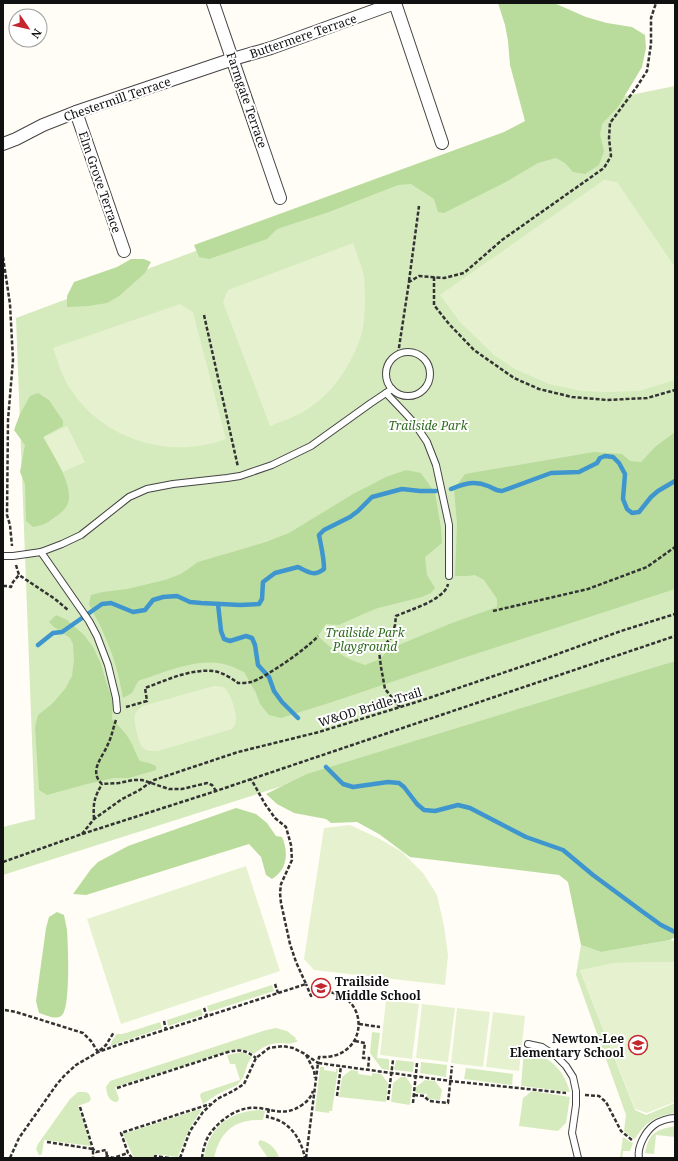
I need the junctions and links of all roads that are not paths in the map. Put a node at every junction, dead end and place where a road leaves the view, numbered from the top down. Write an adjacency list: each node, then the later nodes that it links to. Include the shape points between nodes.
1 (213, 3): 3 (street, Farmgate Terrace)
2 (395, 3): 3 (street, Buttermere Terrace, via 271,48); 5 (street)
3 (233, 59): 4 (street, Chestermill Terrace); 7 (street, Farmgate Terrace)
4 (76, 112): 6 (street, Chestermill Terrace, via 43,124); 8 (street, Elm Grove Terrace)
5 (442, 143)
6 (3, 144)
7 (280, 198)
8 (124, 252)
9 (392, 389): 9 (lane, via 386,377 386,370 392,358 398,354 412,352 425,359 431,373 427,387 422,392 408,397); 10 (lane)
10 (386, 393): 11 (lane, via 311,446 272,465 240,476 147,489 129,497 81,535); 13 (lane, via 427,442 436,465 449,525)
11 (41, 552): 12 (lane); 14 (lane, via 97,636 108,665)
12 (3, 556)
13 (449, 576)
14 (117, 710)
15 (528, 1044): 17 (lane, via 542,1047 556,1056 573,1077 576,1105 572,1133)
16 (675, 1118): 18 (lane, via 655,1125 644,1137 638,1153)
17 (578, 1158)
18 (639, 1158)

